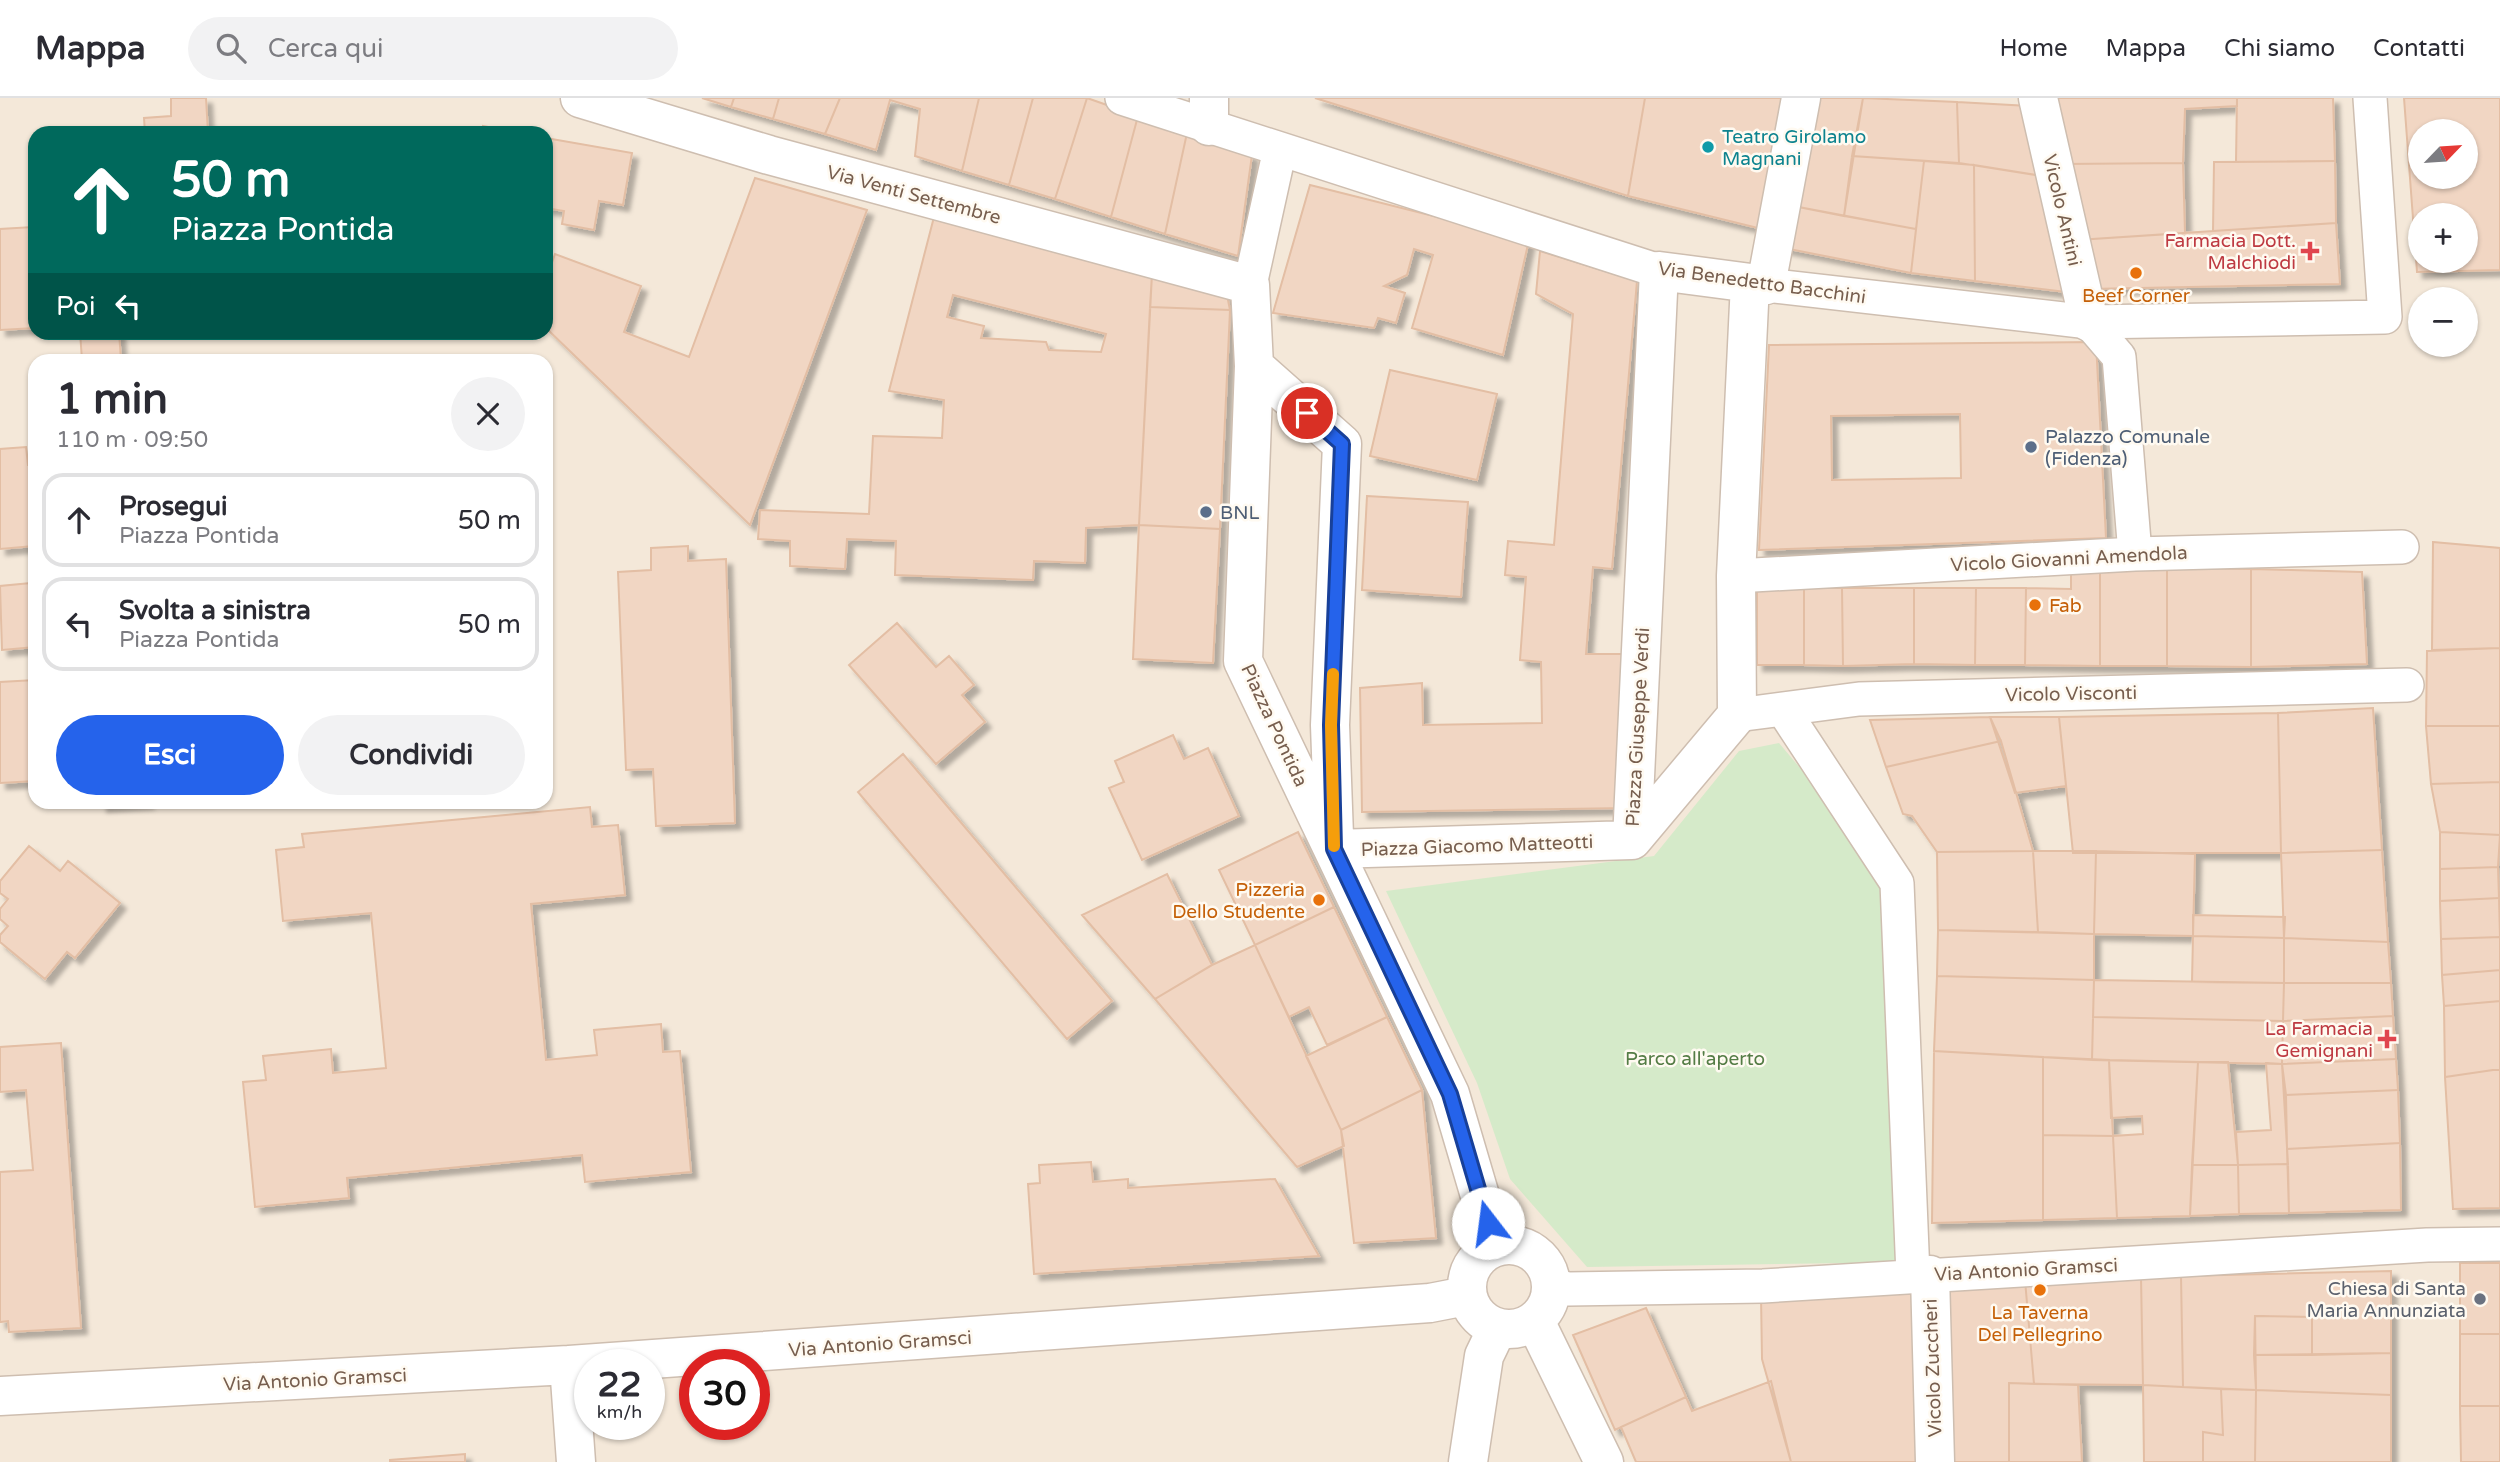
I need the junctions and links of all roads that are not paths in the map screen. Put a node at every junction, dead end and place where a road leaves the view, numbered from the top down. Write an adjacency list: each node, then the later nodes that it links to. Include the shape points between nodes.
1 (580, 98): 10 (street, Via Venti Settembre, via 769,155)
2 (1122, 98): 6 (street, Via Benedetto Bacchini)
3 (1801, 98): 9 (street)
4 (2038, 98): 11 (street, Vicolo Antini)
5 (2371, 98): 11 (street, Via Benedetto Bacchini, via 2385,317)
6 (1209, 112): 7 (street, Via Benedetto Bacchini)
7 (1280, 149): 8 (street, Via Benedetto Bacchini); 10 (street)
8 (1660, 271): 9 (street, Via Benedetto Bacchini); 19 (street, Piazza Giuseppe Verdi)
9 (1758, 284): 11 (street, Via Benedetto Bacchini); 15 (street)
10 (1250, 285): 12 (street, Piazza Pontida)
11 (2089, 322): 14 (street, via 2119,357)
12 (1254, 366): 20 (street, Piazza Pontida, via 1242,661); 20 (street, Piazza Pontida, via 1342,444 1331,725)
13 (2402, 547): 14 (street, Vicolo Giovanni Amendola)
14 (2135, 554): 15 (street, Vicolo Giovanni Amendola)
15 (1736, 576): 18 (street)
16 (2407, 685): 17 (street, Vicolo Visconti, via 1859,699)
17 (1784, 711): 18 (street, Vicolo Visconti); 23 (street, via 1897,883)
18 (1737, 715): 19 (street, Piazza Giuseppe Verdi)
19 (1632, 839): 20 (street, Piazza Giacomo Matteotti)
20 (1334, 849): 22 (street, Piazza Giacomo Matteotti, via 1450,1094 1488,1223)
21 (2500, 1244): 23 (street, Via Antonio Gramsci)
22 (1502, 1245): 24 (street, via 1518,1245 1535,1253 1547,1266); 25 (street, via 1487,1250 1474,1262)
23 (1922, 1275): 24 (street, Via Antonio Gramsci, via 1763,1286 1568,1289); 33 (street, Vicolo Zuccheri)
24 (1552, 1285): 26 (street, via 1548,1305)
25 (1466, 1296): 27 (street, via 1484,1322); 28 (street, Via Antonio Gramsci, via 1430,1303)
26 (1535, 1321): 27 (street, via 1517,1330); 32 (street)
27 (1497, 1329): 31 (street, via 1484,1356)
28 (569, 1365): 29 (street, Via Antonio Gramsci); 30 (street)
29 (0, 1396)
30 (576, 1462)
31 (1468, 1462)
32 (1604, 1462)
33 (1935, 1462)

